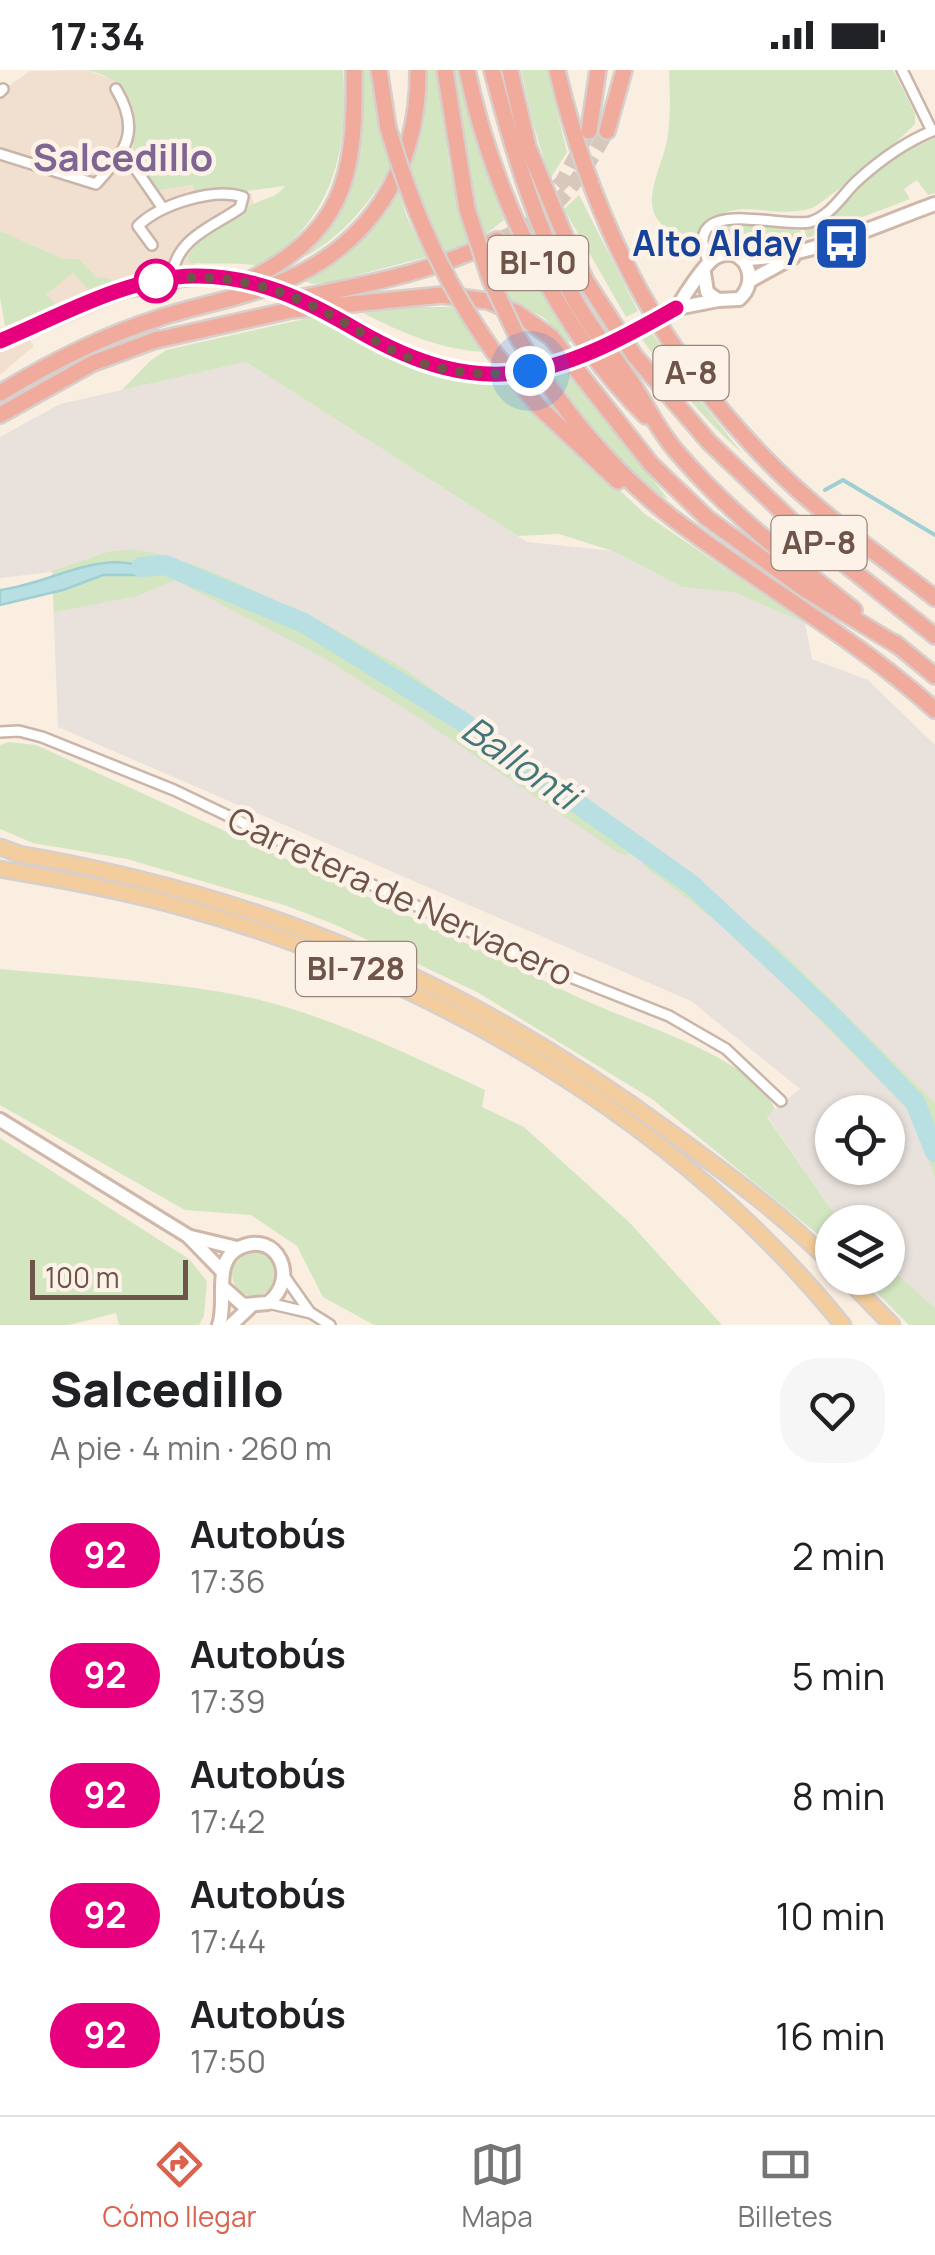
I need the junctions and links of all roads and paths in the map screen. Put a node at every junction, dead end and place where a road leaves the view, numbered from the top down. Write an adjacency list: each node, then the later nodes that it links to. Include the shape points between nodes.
1 (354, 70): 30 (highway, via 353,149 317,230 271,270)
2 (379, 70): 36 (highway, bridge, via 388,128 422,230 448,283 538,406 651,509)
3 (418, 70): 30 (highway, via 408,150 383,202 350,239 278,284)
4 (445, 70): 36 (highway, bridge, via 467,209 517,336 582,430)
5 (467, 70): 35 (highway, BI-10, via 494,166 531,251 597,358)
6 (492, 70): 35 (highway, via 549,248)
7 (510, 70): 38 (highway, AP-8, via 528,147 564,234 634,355 709,442 798,526)
8 (557, 70): 37 (highway, A-8, via 604,223 670,343 711,399 788,481)
9 (598, 70): 14 (highway)
10 (624, 70): 15 (highway)
11 (902, 70): 13 (street)
12 (116, 89): 16 (street, via 129,122)
13 (934, 127): 20 (street, via 878,164 821,218 726,218)
14 (589, 130)
15 (606, 130)
16 (124, 152): 17 (street, via 96,184); 19 (street)
17 (0, 154)
18 (935, 204): 23 (street)
19 (162, 207): 22 (street, via 138,226); 26 (street, via 221,195 244,199 180,253)
20 (714, 226): 24 (street); 25 (street, via 705,238)
21 (497, 240): 32 (highway, via 426,269 233,313)
22 (152, 245)
23 (808, 248): 24 (street); 27 (street)
24 (737, 257): 25 (street, via 719,256); 27 (street)
25 (706, 268): 28 (street, via 704,286); 29 (street)
26 (172, 278): 29 (street, bridge, via 262,285 410,358 484,374 567,362); 31 (street, via 118,292)
27 (751, 280): 28 (street, via 739,299)
28 (718, 300): 29 (street)
29 (676, 308)
30 (162, 317): 33 (highway, via 92,342)
31 (0, 341)
32 (152, 341): 34 (highway, via 93,362); 39 (highway, via 291,310 442,295 488,301 551,337 651,464 707,518 802,588)
33 (0, 393)
34 (0, 415)
35 (659, 430): 39 (highway, A-8, via 778,550)
36 (668, 514): 41 (highway, via 858,646)
37 (935, 598)
38 (935, 636)
39 (900, 647): 40 (highway, A-8)
40 (935, 676)
41 (935, 710)
42 (0, 732): 45 (street, Carretera de Nervacero, via 42,737 174,790 540,964 669,1016 726,1050)
43 (0, 847): 49 (main road, BI-728, via 244,907 442,988 602,1082 768,1204)
44 (0, 870): 60 (main road, BI-728, via 113,890 242,926 408,991 488,1033 674,1158 788,1263)
45 (781, 1101)
46 (0, 1120): 47 (street)
47 (188, 1236): 48 (street); 50 (street)
48 (237, 1248): 50 (street); 51 (street, via 256,1244 273,1251)
49 (815, 1248)
50 (222, 1272): 52 (street)
51 (284, 1276): 54 (street); 56 (street)
52 (225, 1289): 55 (street); 58 (street)
53 (863, 1295): 61 (main road)
54 (268, 1302): 55 (street); 56 (street)
55 (251, 1306): 59 (street)
56 (311, 1313): 57 (street)
57 (327, 1323)
58 (219, 1325)
59 (230, 1325)
60 (843, 1325)
61 (892, 1325)

